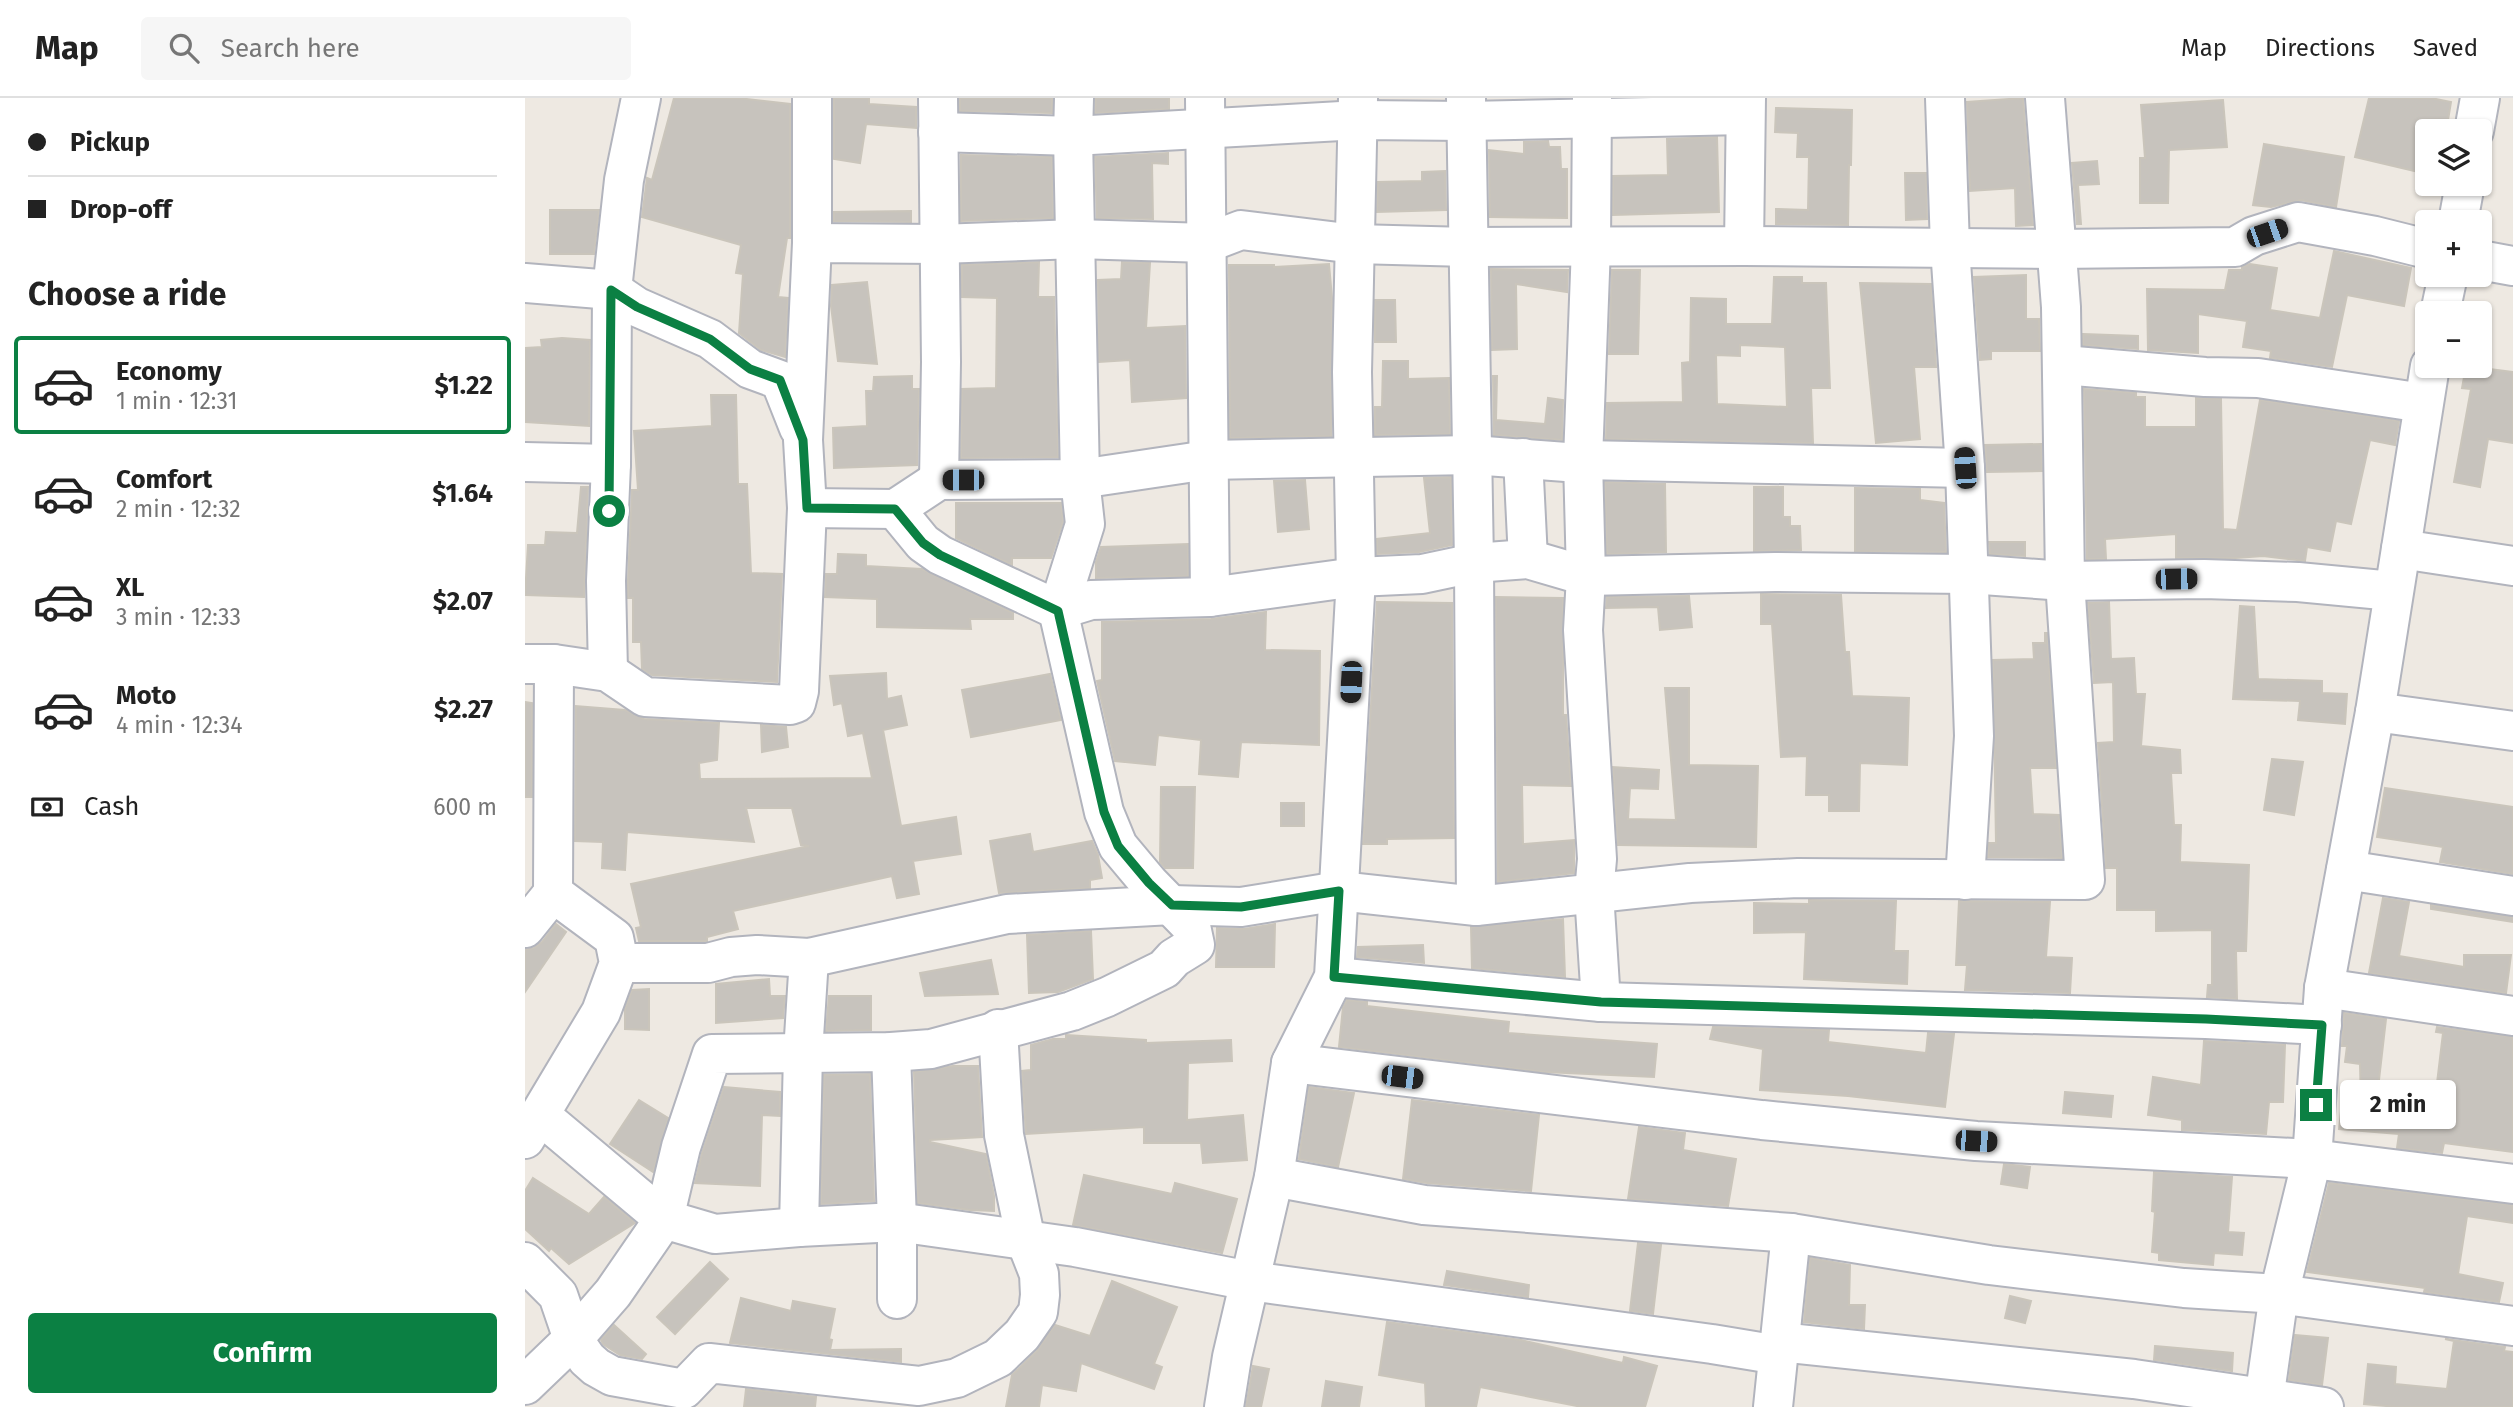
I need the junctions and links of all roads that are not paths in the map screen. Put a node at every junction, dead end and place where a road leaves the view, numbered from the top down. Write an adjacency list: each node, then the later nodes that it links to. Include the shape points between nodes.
1 (641, 98): 29 (street, via 624,180)
2 (812, 98): 16 (street)
3 (1074, 98): 14 (street)
4 (1945, 98): 24 (street)
5 (2045, 98): 25 (street)
6 (2480, 98): 13 (street)
7 (1745, 107): 8 (street); 21 (street)
8 (1592, 108): 10 (street); 20 (street)
9 (1359, 109): 10 (street); 11 (street); 19 (street)
10 (1467, 110): 23 (street)
11 (1205, 113): 14 (street); 17 (street)
12 (938, 115): 14 (street); 18 (street)
13 (2476, 119)
14 (1073, 136): 15 (street)
15 (1076, 239): 17 (street); 18 (street); 42 (street)
16 (812, 243): 18 (street); 33 (street)
17 (1207, 243): 19 (street, via 1241,230); 37 (street)
18 (940, 244): 43 (street)
19 (1355, 244): 23 (street); 35 (street)
20 (1591, 246): 21 (street); 23 (street); 38 (street)
21 (1744, 246): 24 (street)
22 (2415, 246): 25 (street, via 2298,222 2235,247)
23 (1468, 247): 34 (street)
24 (1949, 247): 25 (street); 41 (street)
25 (2056, 249): 30 (street)
26 (2492, 262): 27 (street)
27 (2513, 266)
28 (525, 283): 29 (street)
29 (611, 290): 33 (street, via 637,307 710,339 750,369 780,380); 40 (street)
30 (2063, 365): 32 (street, via 2258,377); 53 (street)
31 (2428, 378): 32 (street)
32 (2423, 403): 46 (street)
33 (803, 440): 44 (street)
34 (1472, 455): 35 (street); 36 (street); 48 (street)
35 (1354, 458): 37 (street); 52 (street)
36 (1523, 458): 38 (street); 47 (street)
37 (1207, 460): 42 (street); 55 (street)
38 (1583, 460): 41 (street); 51 (street)
39 (525, 462): 40 (street)
40 (611, 464): 58 (street)
41 (1965, 468): 50 (street)
42 (1080, 479): 43 (street); 56 (street, via 1085,524)
43 (939, 480): 45 (street)
44 (807, 508): 45 (street); 58 (street, via 796,703 645,697)
45 (895, 509): 56 (street, via 923,543 940,555)
46 (2401, 549): 49 (street); 54 (street)
47 (1528, 559): 48 (street); 51 (street)
48 (1474, 563): 52 (street, via 1422,574); 69 (street)
49 (2513, 566)
50 (1969, 574): 51 (street); 53 (street); 63 (street, via 1974,737)
51 (1585, 576): 66 (street, via 1583,629 1597,859)
52 (1356, 577): 55 (street); 64 (street)
53 (2065, 581): 54 (street, via 2204,579); 63 (street, via 2085,880)
54 (2393, 591): 59 (street)
55 (1210, 597): 56 (street, via 1091,600)
56 (1058, 611): 68 (street, via 1104,812 1118,846)
57 (540, 664): 58 (street); 61 (street)
58 (608, 672)
59 (2375, 712): 60 (street); 62 (street)
60 (2513, 731)
61 (539, 819): 65 (street)
62 (2346, 870): 67 (street); 75 (street)
63 (1965, 880): 66 (street, via 1798,878)
64 (1339, 891): 68 (street, via 1241,907); 69 (street); 73 (street)
65 (553, 893): 70 (street); 72 (street, via 614,938)
66 (1594, 893): 69 (street); 74 (street)
67 (2513, 896)
68 (1172, 905): 71 (street, via 1007,914); 77 (street, via 1191,926 1195,945 1164,969 1073,1011)
69 (1476, 906)
70 (525, 928)
71 (809, 958): 72 (street, via 757,955 708,963); 79 (street)
72 (619, 963): 81 (street, via 601,1012)
73 (1334, 977): 74 (street); 80 (street)
74 (1601, 1002): 75 (street, via 2206,1019)
75 (2323, 1006): 76 (street); 82 (street)
76 (2513, 1016)
77 (997, 1029): 78 (street, via 931,1049); 89 (street, via 1004,1135)
78 (891, 1052): 79 (street); 86 (street)
79 (803, 1053): 85 (street, via 712,1054 681,1147); 87 (street)
80 (1291, 1063): 82 (street, via 1976,1141); 83 (street)
81 (532, 1127): 85 (street)
82 (2312, 1159): 84 (street); 92 (street)
83 (1275, 1177): 88 (street, via 1424,1205); 91 (street)
84 (2513, 1184)
85 (664, 1219): 87 (street, via 715,1234); 95 (street, via 613,1293)
86 (897, 1223): 87 (street); 89 (street); 93 (street)
87 (799, 1227)
88 (1791, 1233): 92 (street, via 1989,1265); 96 (street)
89 (1026, 1241): 91 (street); 97 (street, via 1039,1274 1038,1312 999,1358 957,1378 919,1386)
90 (525, 1262): 95 (street, via 558,1296)
91 (1250, 1281): 96 (street); 101 (street)
92 (2279, 1294): 94 (street); 99 (street)
93 (897, 1299)
94 (2513, 1326)
95 (573, 1339): 97 (street, via 587,1359 612,1377 684,1389); 98 (street)
96 (1779, 1349): 99 (street, via 2120,1378); 102 (street)
97 (709, 1363): 100 (street)
98 (525, 1385)
99 (2264, 1402): 103 (street)
100 (699, 1407)
101 (1224, 1407)
102 (1773, 1407)
103 (2324, 1407)

